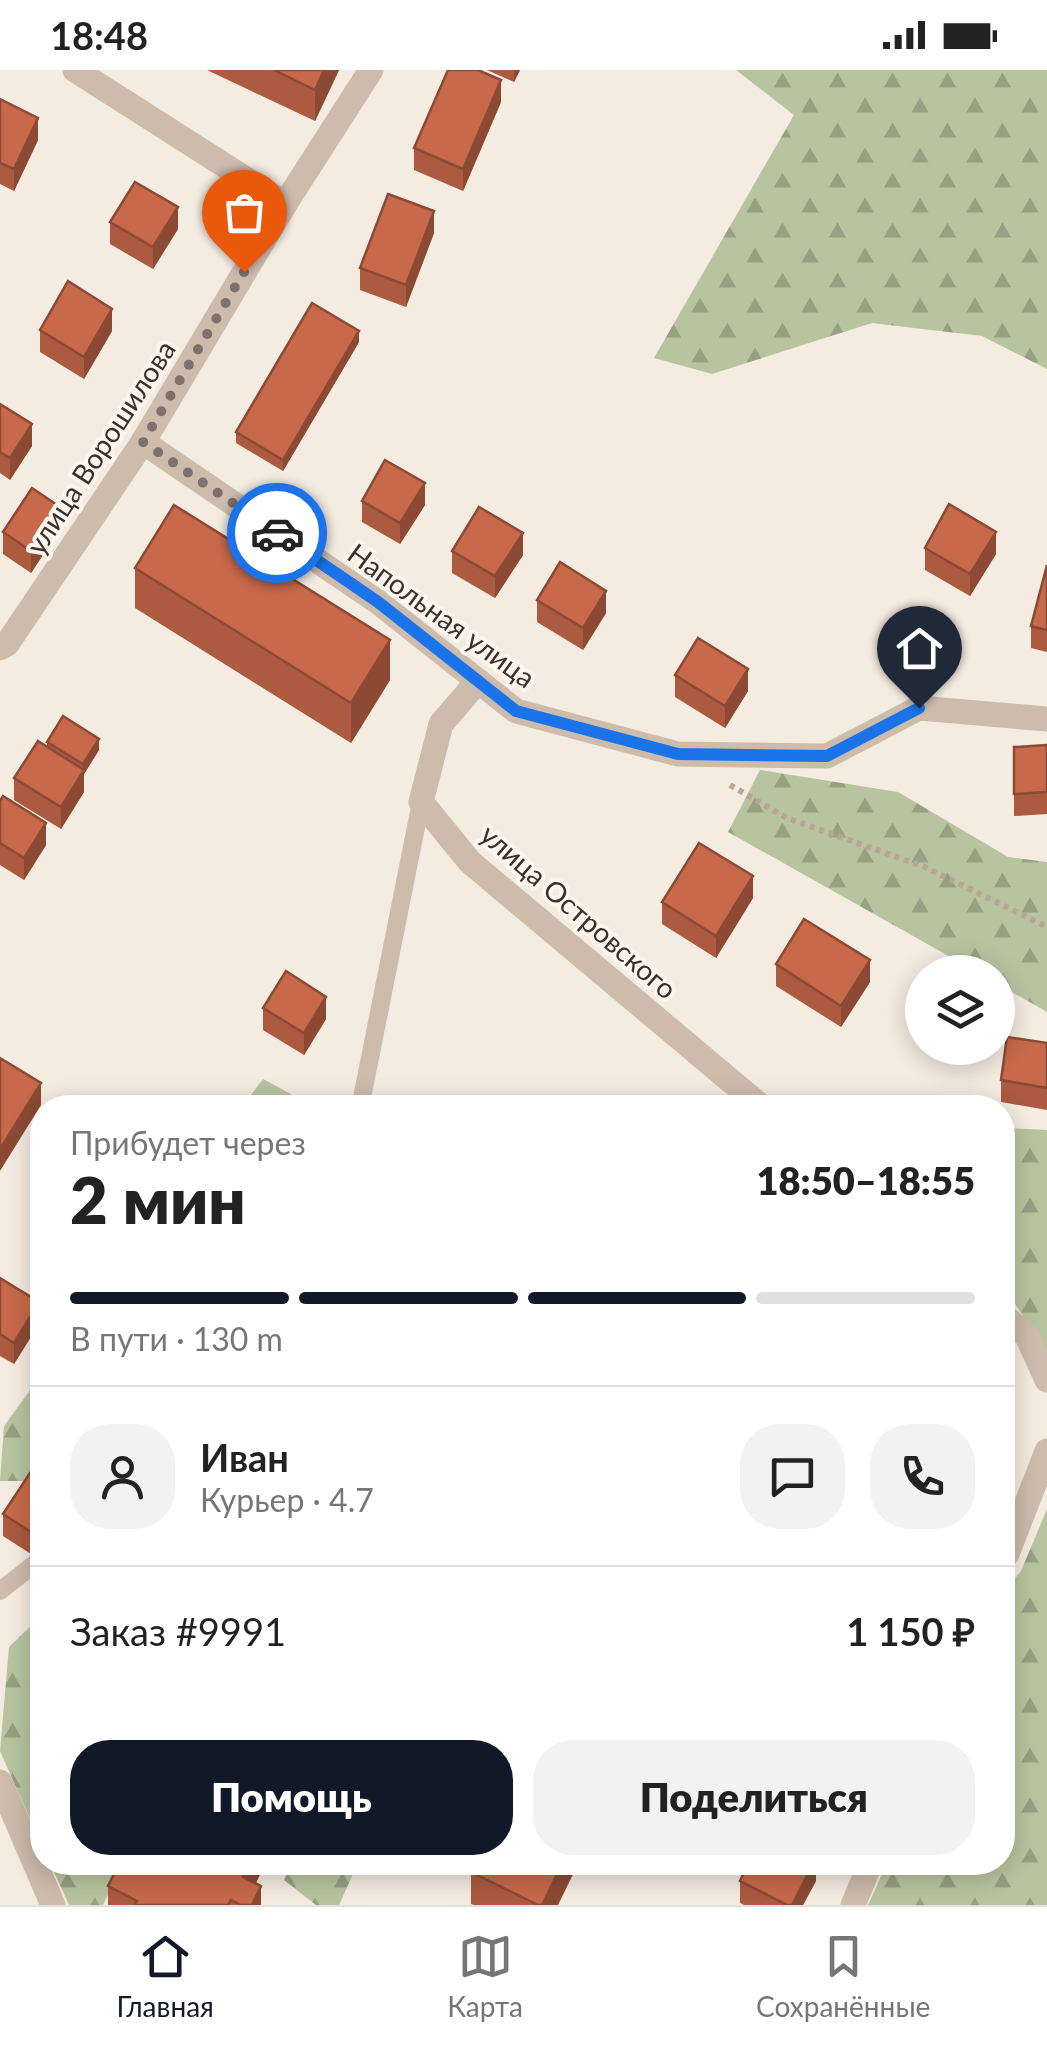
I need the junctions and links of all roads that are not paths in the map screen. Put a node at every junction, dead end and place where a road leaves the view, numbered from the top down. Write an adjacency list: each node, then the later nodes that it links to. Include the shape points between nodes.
1 (76, 70): 3 (street)
2 (371, 70): 3 (street, улица Ворошилова)
3 (285, 204): 4 (street, улица Ворошилова)
4 (143, 442): 5 (street, улица Ворошилова); 6 (street, Напольная улица, via 378,602)
5 (0, 648)
6 (478, 681): 7 (street, Напольная улица, via 516,711 678,754 827,756 919,708); 8 (street, via 441,724)
7 (1047, 719)
8 (422, 802): 9 (lane); 10 (street, улица Островского, via 470,862)
9 (363, 1095)
10 (748, 1095)
11 (1015, 1325): 12 (street, via 1028,1336)
12 (1047, 1380)
13 (1047, 1451): 14 (street)
14 (1015, 1528)
15 (30, 1567): 16 (lane)
16 (0, 1591)
17 (0, 1782): 18 (street)
18 (30, 1852)
19 (40, 1875): 21 (street)
20 (866, 1875): 22 (street)
21 (53, 1905)
22 (853, 1905)

